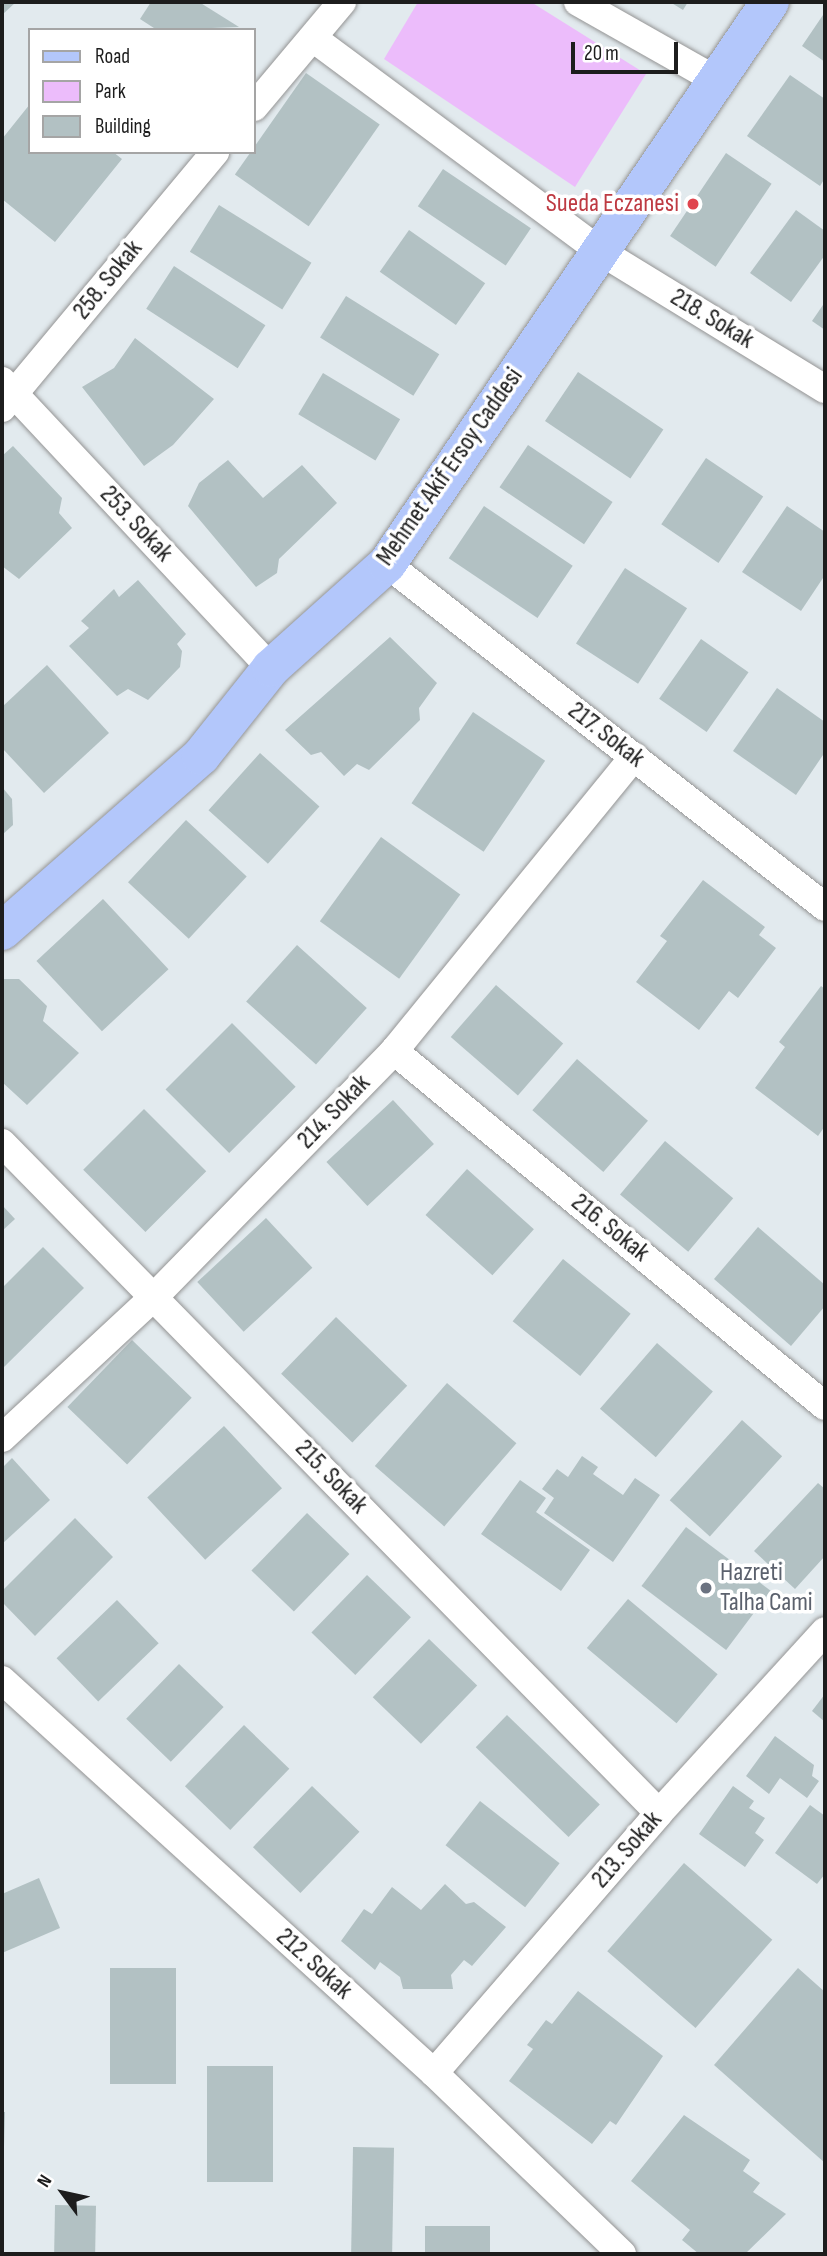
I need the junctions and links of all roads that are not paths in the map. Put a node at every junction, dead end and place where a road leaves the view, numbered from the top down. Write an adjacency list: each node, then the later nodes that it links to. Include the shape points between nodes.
1 (342, 2): 4 (street)
2 (578, 2): 5 (street)
3 (770, 2): 5 (street, Mehmet Akif Ersoy Caddesi)
4 (313, 38): 6 (street); 8 (street, 218. Sokak)
5 (716, 80): 8 (street, Mehmet Akif Ersoy Caddesi)
6 (256, 105)
7 (213, 154): 10 (street, 258. Sokak)
8 (598, 250): 9 (street, 218. Sokak); 11 (street, Mehmet Akif Ersoy Caddesi)
9 (825, 388)
10 (6, 395): 12 (street, 253. Sokak)
11 (387, 564): 12 (street, Mehmet Akif Ersoy Caddesi); 13 (street, 217. Sokak)
12 (271, 668): 15 (street, Mehmet Akif Ersoy Caddesi, via 201,755)
13 (634, 757): 14 (street, 217. Sokak); 16 (street, 214. Sokak)
14 (825, 907)
15 (2, 931)
16 (394, 1051): 18 (street, 214. Sokak); 19 (street, 216. Sokak)
17 (2, 1143): 18 (street, 215. Sokak)
18 (155, 1296): 20 (street, 214. Sokak); 23 (street, 215. Sokak)
19 (825, 1406)
20 (2, 1438)
21 (825, 1631): 23 (street, 213. Sokak)
22 (2, 1680): 24 (street, 212. Sokak)
23 (659, 1813): 24 (street, 213. Sokak)
24 (434, 2073): 25 (street, 212. Sokak)
25 (622, 2254)

